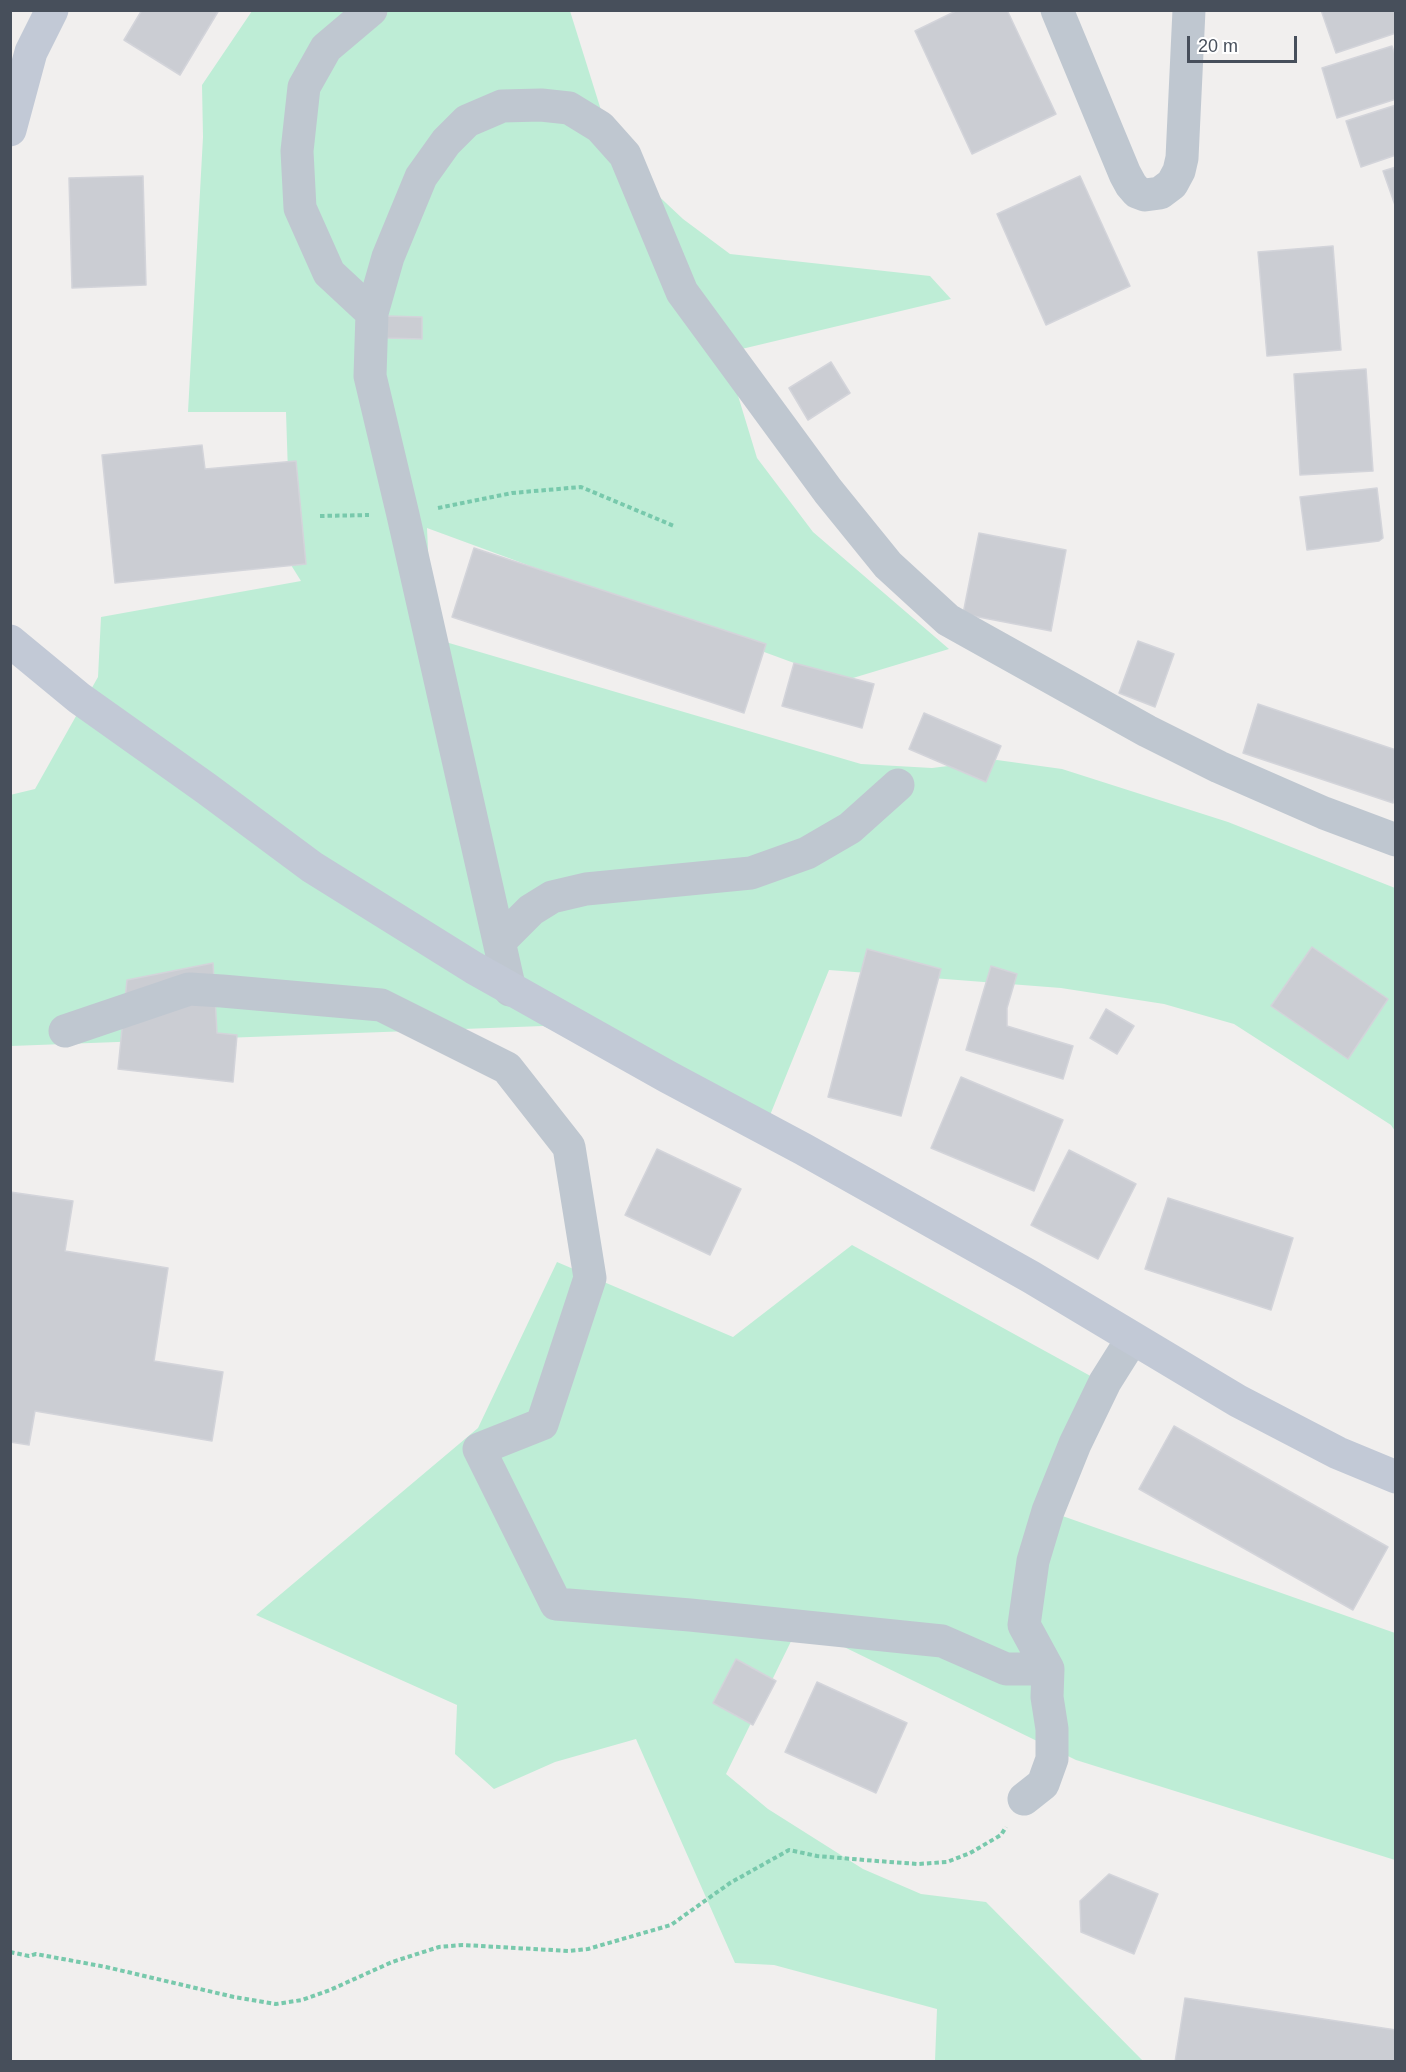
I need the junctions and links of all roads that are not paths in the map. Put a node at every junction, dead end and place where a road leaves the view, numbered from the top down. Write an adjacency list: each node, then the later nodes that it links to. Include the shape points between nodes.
1 (51, 10): 5 (street, via 31,52)
2 (371, 10): 6 (street, via 326,48 304,87 297,151 300,208 329,273)
3 (1058, 10): 4 (street, via 1131,185 1145,195 1160,193 1172,184 1179,171)
4 (1189, 10)
5 (10, 130)
6 (372, 313): 9 (street, via 388,257 421,177 446,142 467,121 502,106 569,108 600,127 626,155 682,292 821,482 888,566 948,620 1219,767); 10 (street, via 370,376)
7 (10, 641): 11 (street, via 79,698 312,867)
8 (898, 785): 10 (street, via 850,828 807,853 752,873 552,897 531,910)
9 (1395, 840)
10 (500, 940): 11 (street)
11 (510, 990): 13 (street, via 803,1149)
12 (65, 1031): 15 (street, via 189,989 222,991 381,1005 507,1068 569,1148 590,1278 542,1424 480,1449 556,1604 942,1641 1006,1669)
13 (1132, 1338): 14 (street, via 1238,1401 1338,1453); 15 (street, via 1075,1444 1033,1561 1024,1625)
14 (1395, 1477)
15 (1048, 1669): 16 (street, via 1052,1759 1043,1784)
16 (1024, 1799)

